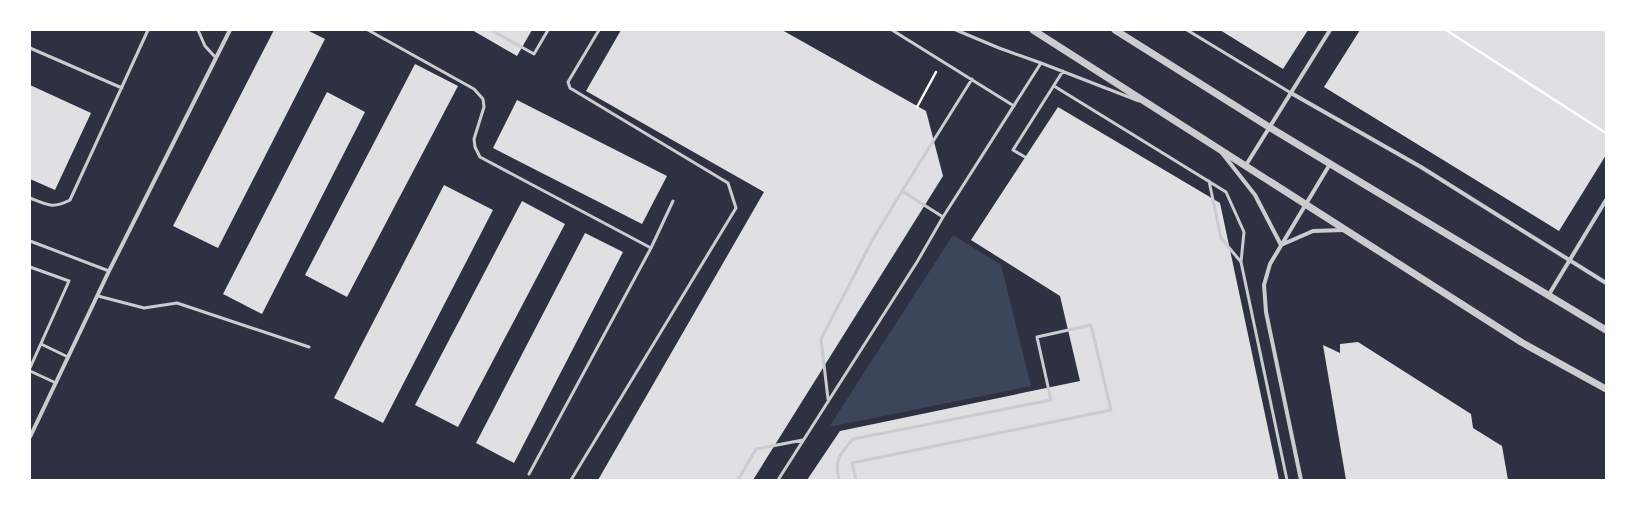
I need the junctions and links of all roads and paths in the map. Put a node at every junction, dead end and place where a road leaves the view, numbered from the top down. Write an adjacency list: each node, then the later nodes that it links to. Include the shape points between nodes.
1 (148, 30): 21 (lane)
2 (198, 30): 16 (lane, via 205,46)
3 (230, 30): 16 (street)
4 (368, 30): 41 (lane, via 474,89 483,98 484,107 474,139 480,157)
5 (491, 30): 6 (lane, via 534,54)
6 (548, 30)
7 (599, 30): 60 (lane, via 568,82 570,88 728,183 736,208)
8 (892, 30): 19 (lane)
9 (956, 30): 17 (lane)
10 (1033, 30): 24 (street)
11 (1115, 30): 25 (street)
12 (1187, 30): 22 (lane)
13 (1330, 30): 22 (street)
14 (1446, 30): 26 (path)
15 (30, 48): 21 (lane)
16 (216, 58): 45 (street)
17 (1041, 63): 18 (lane); 23 (lane)
18 (1063, 71): 20 (lane); 24 (lane)
19 (972, 79): 23 (lane); 32 (lane)
20 (1054, 86): 28 (lane, via 1013,150); 31 (lane)
21 (122, 88): 33 (lane, via 70,200 48,206)
22 (1291, 93): 25 (street); 42 (street, via 1421,167)
23 (1014, 106): 37 (lane)
24 (1157, 108): 27 (street)
25 (1269, 127): 29 (street); 30 (street)
26 (1606, 132)
27 (1215, 145): 30 (street); 40 (street, via 1255,195)
28 (1025, 157)
29 (1330, 164): 36 (street); 48 (street)
30 (1246, 165): 36 (street)
31 (1209, 182): 43 (lane, via 1221,238); 43 (lane, via 1226,192 1244,232)
32 (902, 191): 37 (lane); 56 (lane, via 873,239 821,339)
33 (30, 198)
34 (1606, 200): 42 (street)
35 (673, 201): 41 (lane)
36 (1306, 204): 38 (street); 40 (street)
37 (943, 217): 56 (lane, via 917,262)
38 (1347, 230): 40 (street, via 1313,232); 55 (street, via 1521,342)
39 (30, 241): 45 (lane)
40 (1281, 245): 66 (street, via 1270,264 1264,285 1266,312)
41 (650, 248): 59 (lane)
42 (1569, 260): 46 (street); 48 (street)
43 (1241, 262): 65 (lane)
44 (30, 267): 50 (lane, via 68,281)
45 (109, 271): 47 (street)
46 (1606, 284)
47 (98, 296): 51 (lane, via 144,308 177,303); 52 (street)
48 (1547, 296): 49 (street)
49 (1606, 330)
50 (41, 344): 52 (lane); 53 (lane)
51 (309, 346)
52 (68, 357): 54 (street)
53 (30, 370): 54 (lane)
54 (56, 383): 57 (street)
55 (1606, 389)
56 (828, 399): 58 (lane)
57 (30, 437)
58 (803, 440): 61 (lane, via 756,449); 62 (lane)
59 (528, 474)
60 (571, 480)
61 (738, 480)
62 (778, 480)
63 (839, 480): 64 (lane, via 839,454 853,439 1051,400 1036,337 1091,325 1111,410 852,463)
64 (856, 480)
65 (1287, 480)
66 (1301, 480)

